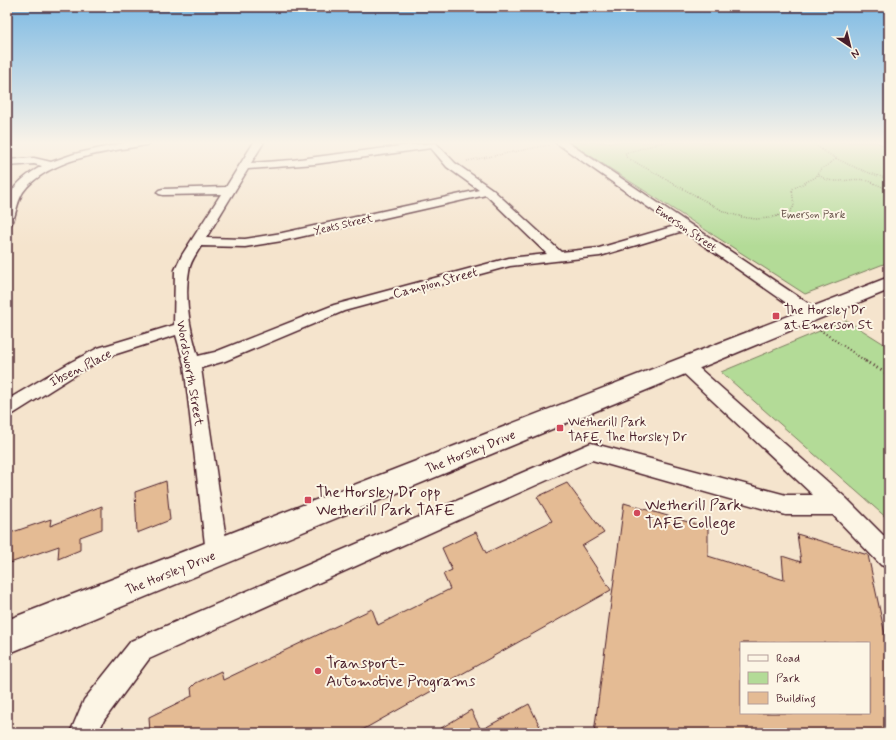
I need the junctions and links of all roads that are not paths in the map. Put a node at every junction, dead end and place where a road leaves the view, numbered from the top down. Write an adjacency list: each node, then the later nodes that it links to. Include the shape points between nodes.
1 (35, 177): 8 (street, via 18,191)
2 (237, 177): 5 (street, Wordsworth Street)
3 (468, 177): 6 (street)
4 (611, 177): 9 (street, Emerson Street)
5 (228, 190): 7 (street); 10 (street, Wordsworth Street)
6 (488, 191): 10 (street, Yeats Street, via 282,237 245,243); 11 (street)
7 (163, 192)
8 (7, 222)
9 (684, 227): 11 (street, Campion Street, via 600,252); 13 (street, Emerson Street)
10 (197, 242): 14 (street, Wordsworth Street, via 182,270)
11 (557, 256): 15 (street, Campion Street, via 509,262 339,308 219,357)
12 (889, 283): 13 (main road, The Horsley Drive)
13 (812, 322): 16 (main road, The Horsley Drive)
14 (182, 328): 15 (street, Wordsworth Street); 17 (street, Ibsen Place, via 104,352)
15 (192, 364): 19 (street, Wordsworth Street)
16 (686, 365): 18 (street); 19 (main road, The Horsley Drive)
17 (11, 401)
18 (838, 505): 20 (street); 22 (street, via 786,505 591,451 140,650 94,710)
19 (217, 553): 21 (main road, The Horsley Drive)
20 (889, 557)
21 (7, 637)
22 (84, 733)

